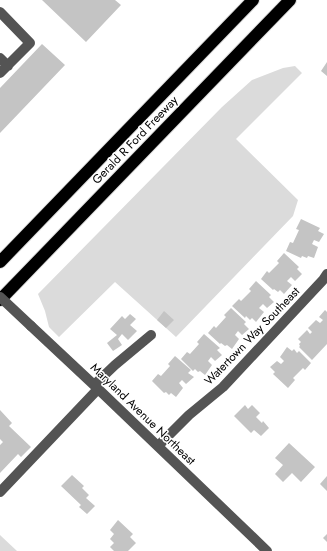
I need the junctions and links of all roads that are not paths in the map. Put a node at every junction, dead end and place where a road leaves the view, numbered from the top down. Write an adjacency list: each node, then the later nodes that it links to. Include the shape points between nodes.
1 (253, 0): 6 (highway, Gerald R Ford Freeway)
2 (290, 0): 9 (highway, Gerald R Ford Freeway)
3 (0, 12): 4 (street, via 30,43)
4 (4, 62): 5 (street)
5 (0, 73)
6 (0, 262)
7 (327, 274): 12 (street, Watertown Way Southeast, via 223,387 189,415)
8 (0, 297): 11 (street, Maryland Avenue Northeast, bridge)
9 (0, 300)
10 (151, 335): 11 (street, via 115,366)
11 (96, 387): 12 (street, Maryland Avenue Northeast); 13 (street)
12 (158, 446): 14 (street, Maryland Avenue Northeast)
13 (0, 492)
14 (267, 551)

